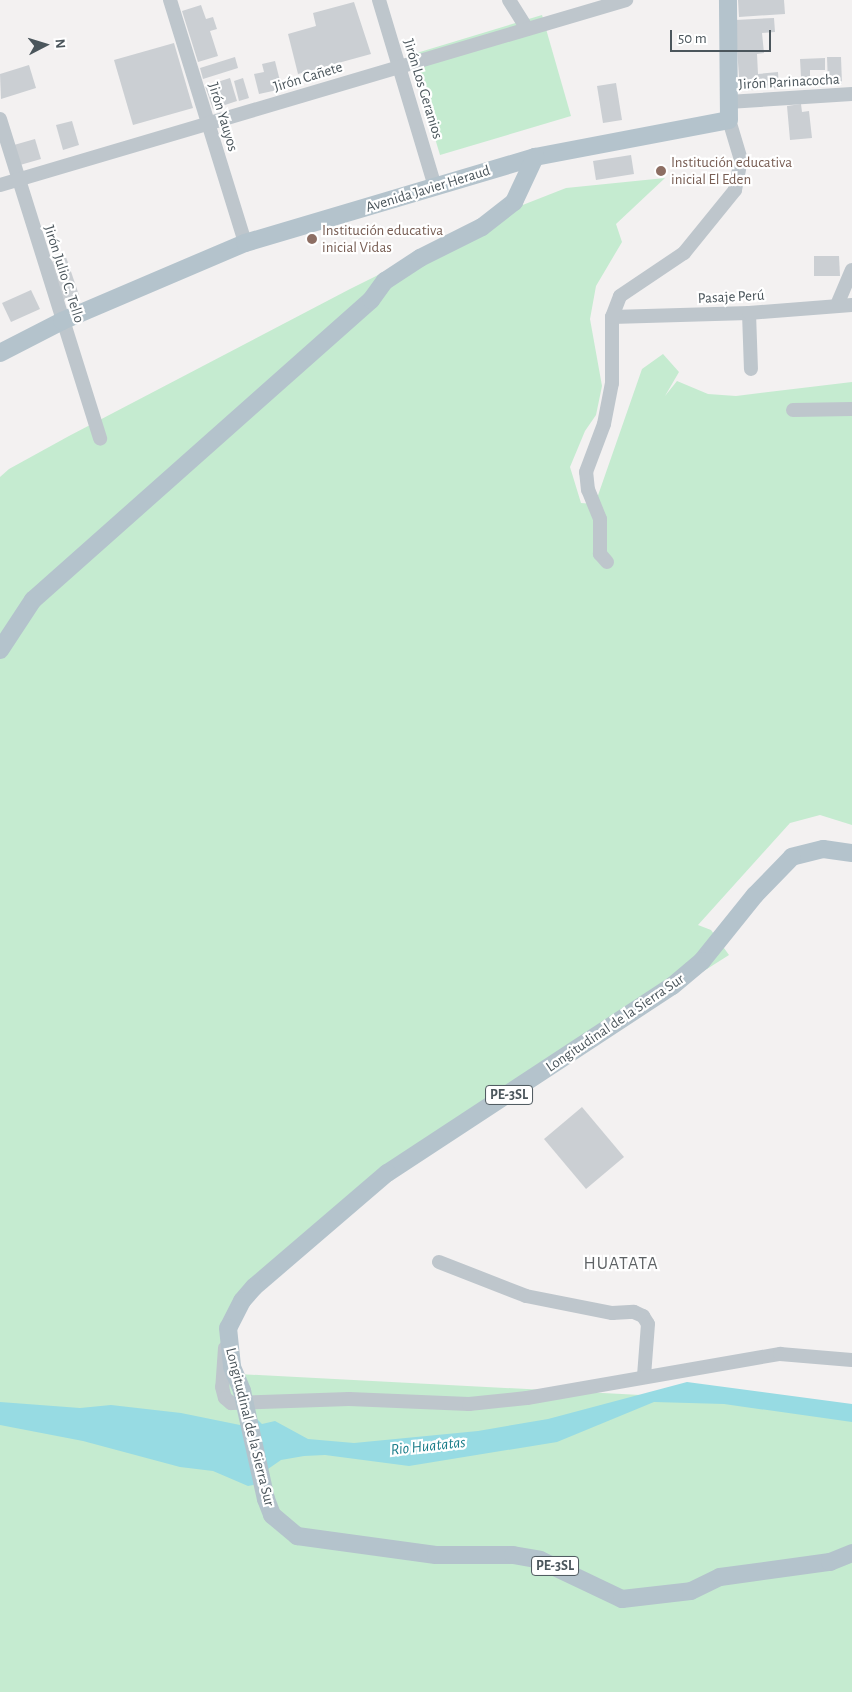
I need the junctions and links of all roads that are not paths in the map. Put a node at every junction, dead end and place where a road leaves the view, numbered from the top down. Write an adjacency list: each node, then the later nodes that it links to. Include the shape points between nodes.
1 (170, 0): 12 (street, Jirón Yauyos)
2 (379, 0): 7 (street, Jirón Los Geranios)
3 (509, 0): 6 (street)
4 (626, 0): 6 (street, Jirón Cañete)
5 (728, 0): 9 (main road)
6 (527, 29): 7 (street, Jirón Cañete)
7 (399, 66): 12 (street, Jirón Cañete); 16 (street, Jirón Los Geranios)
8 (852, 94): 9 (street, Jirón Parinacocha)
9 (728, 102): 11 (main road)
10 (0, 119): 14 (street, Jirón Julio C. Tello)
11 (729, 120): 13 (main road, Avenida Javier Heraud); 22 (street, via 741,160 735,190 684,253 620,296)
12 (208, 124): 14 (street, Jirón Cañete); 17 (street, Jirón Yauyos)
13 (535, 157): 16 (main road, Avenida Javier Heraud); 30 (main road, via 514,202 482,227 420,258 385,281 371,300 33,600)
14 (18, 180): 15 (street, Jirón Cañete); 23 (street, Jirón Julio C. Tello)
15 (0, 186)
16 (435, 187): 17 (main road, Avenida Javier Heraud)
17 (245, 243): 23 (main road, Avenida Javier Heraud)
18 (852, 270): 19 (street)
19 (837, 305): 20 (street, Pasaje Perú); 21 (street, Pasaje Perú)
20 (852, 305)
21 (749, 313): 22 (street, Pasaje Perú); 25 (street)
22 (612, 317): 29 (street, via 612,383 604,424 586,472 588,490 600,519 600,554)
23 (62, 321): 24 (main road, Avenida Javier Heraud); 28 (street, Jirón Julio C. Tello)
24 (0, 353)
25 (751, 370)
26 (852, 409): 27 (street, via 810,407)
27 (793, 410)
28 (100, 439)
29 (607, 562)
30 (0, 650)
31 (852, 853): 33 (main road, Longitudinal de la Sierra Sur / PE-3SL, via 823,850 792,858 755,895 702,961 672,986 387,1173 254,1287 242,1300)
32 (439, 1262): 35 (street, via 526,1296 612,1314 634,1312 643,1316 648,1324)
33 (228, 1328): 35 (street, via 222,1383 225,1398 231,1403 349,1399 469,1404 527,1398); 36 (main road, Longitudinal de la Sierra Sur / PE-3SL, via 232,1367 242,1390 266,1499 272,1515 297,1536 436,1554 513,1555 540,1560 622,1599 691,1591 720,1577 830,1562)
34 (852, 1360): 35 (street, via 780,1354)
35 (644, 1376)
36 (852, 1553)

